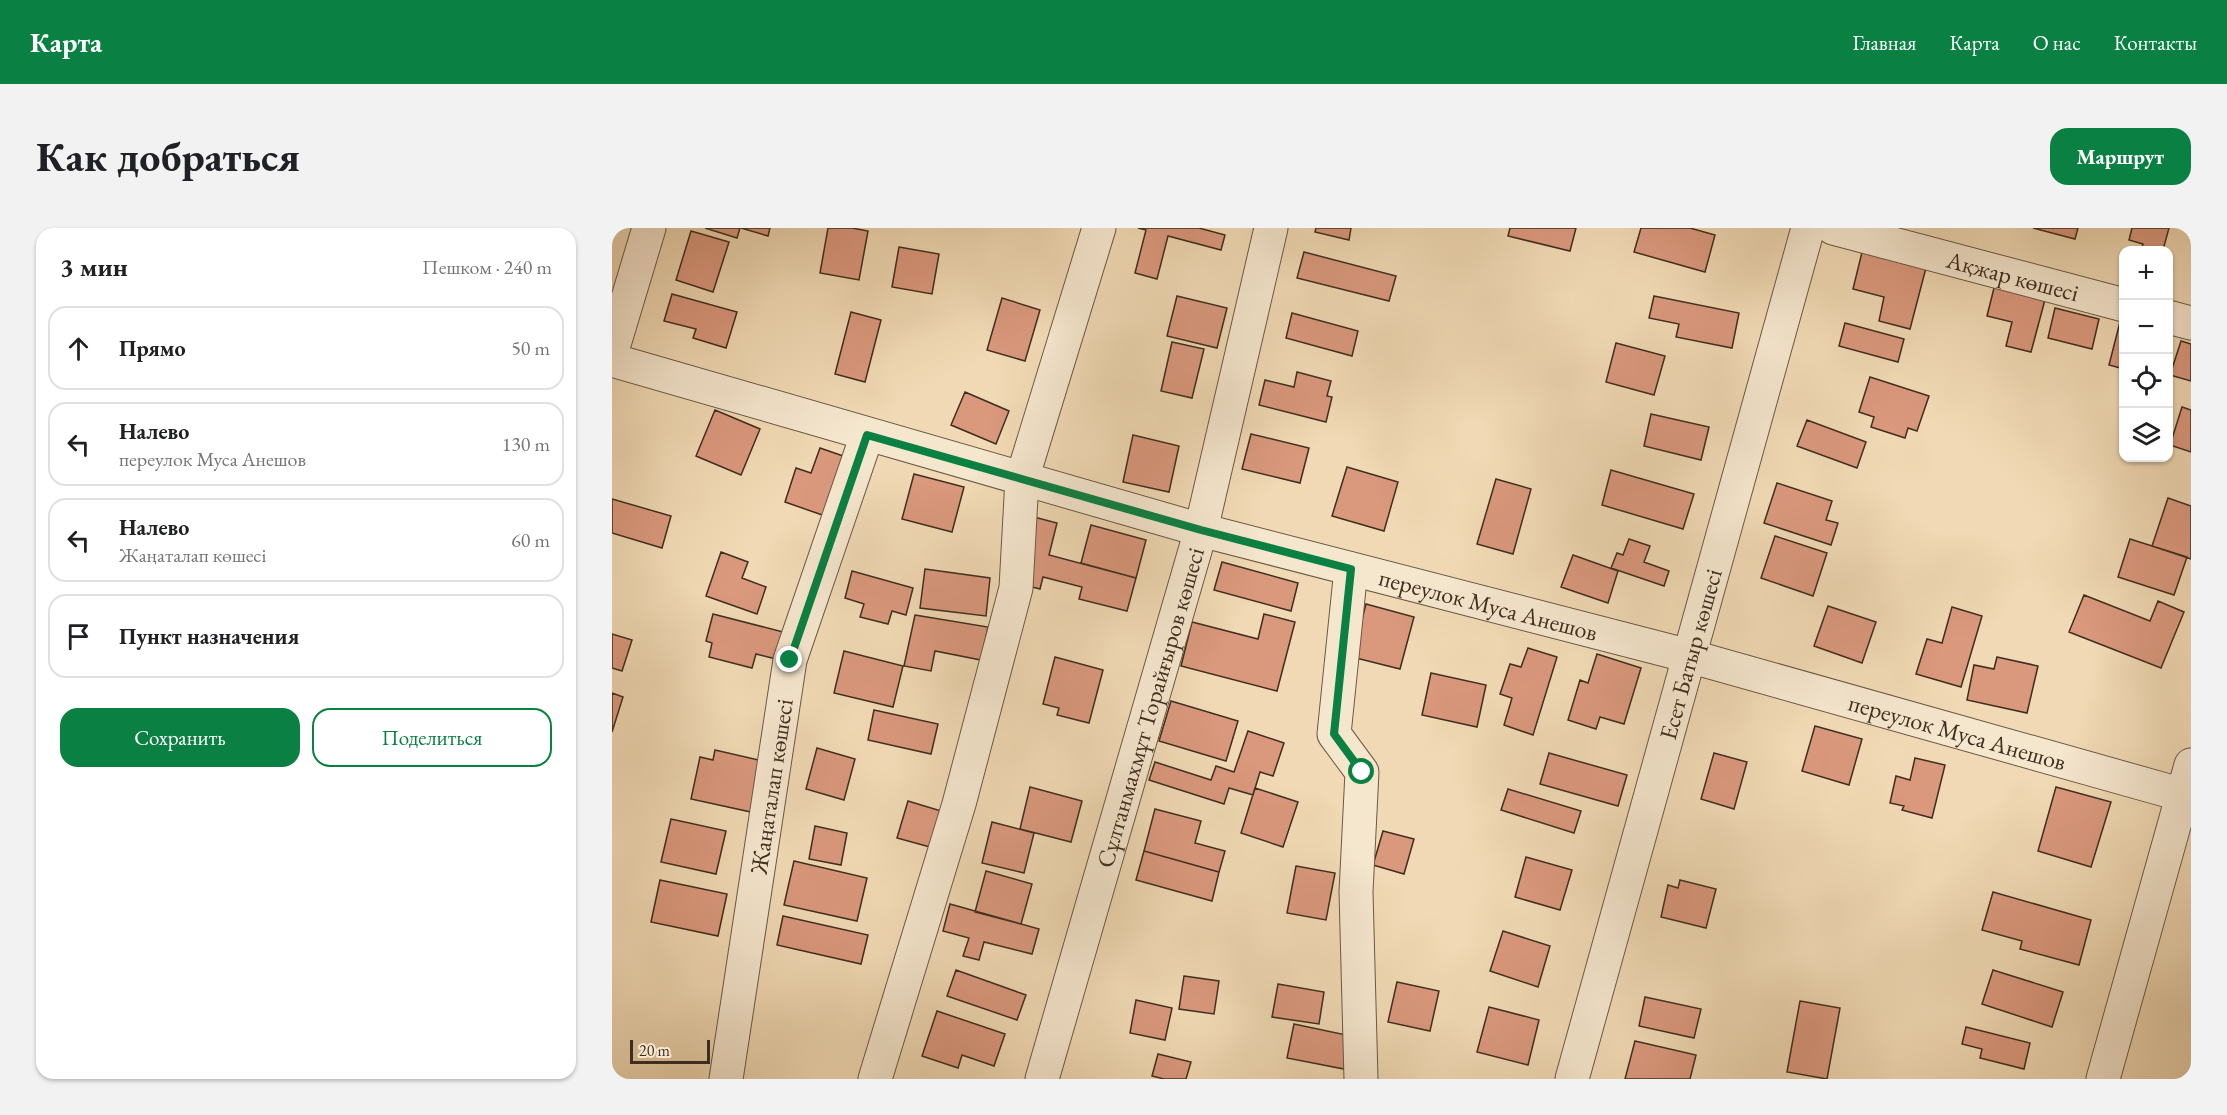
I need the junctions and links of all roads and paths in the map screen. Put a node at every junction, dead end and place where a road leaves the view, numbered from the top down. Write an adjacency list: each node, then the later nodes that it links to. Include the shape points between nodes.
1 (650, 228): 9 (street)
2 (1099, 228): 12 (street)
3 (1271, 228): 13 (street, Сұлтанмахмұт Торайғыров көшесі)
4 (1808, 228): 15 (street, Есет Батыр көшесі)
5 (1833, 228): 6 (street, Ақжар көшесі)
6 (2119, 304)
7 (2173, 318): 8 (street)
8 (2191, 323)
9 (612, 351)
10 (612, 360): 11 (street, переулок Муса Анешов)
11 (867, 435): 12 (street, переулок Муса Анешов); 17 (street, Жаңаталап көшесі, via 790,660)
12 (1022, 479): 13 (street, переулок Муса Анешов); 18 (street, via 1016,588 959,804)
13 (1201, 530): 14 (street, переулок Муса Анешов); 19 (street, Сұлтанмахмұт Торайғыров көшесі)
14 (1351, 569): 15 (street, переулок Муса Анешов); 20 (street, via 1334,734 1362,772 1356,892)
15 (1689, 656): 16 (street, переулок Муса Анешов); 21 (street, Есет Батыр көшесі)
16 (2188, 787): 22 (street)
17 (726, 1079)
18 (875, 1079)
19 (1042, 1079)
20 (1361, 1079)
21 (1572, 1079)
22 (2103, 1079)

